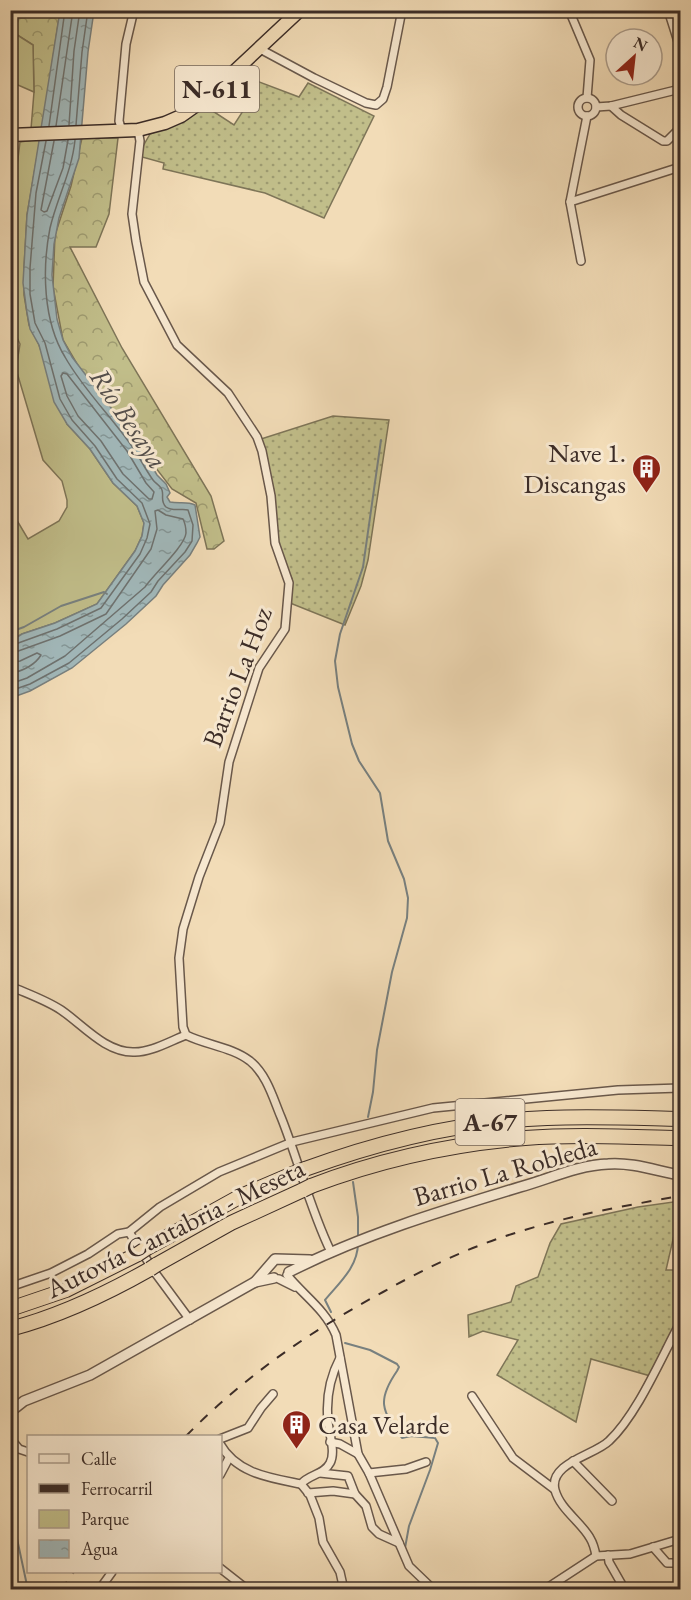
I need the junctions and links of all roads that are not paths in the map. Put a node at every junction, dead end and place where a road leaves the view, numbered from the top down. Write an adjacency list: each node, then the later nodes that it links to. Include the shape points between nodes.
1 (134, 10): 15 (street, via 126,44)
2 (300, 10): 7 (highway, N-611)
3 (402, 10): 7 (street, via 387,87 376,105)
4 (569, 10): 9 (street, via 590,60)
5 (668, 10): 6 (street)
6 (681, 48)
7 (260, 49): 14 (highway, N-611, via 197,105 165,123)
8 (681, 89): 10 (street)
9 (587, 98): 11 (street); 12 (street, via 578,106)
10 (611, 106): 11 (street); 13 (street, via 663,141)
11 (596, 107): 12 (street, via 595,113)
12 (586, 116): 18 (street)
13 (681, 128)
14 (138, 130): 15 (highway, N-611); 23 (street, Barrio La Hoz, via 132,214 144,282 177,345 223,388 257,437 271,496 275,543 289,583 283,634 260,668 234,743 225,775 220,823 183,929 179,958 181,1015)
15 (118, 131): 16 (highway, N-611)
16 (10, 135)
17 (681, 167): 18 (street)
18 (570, 202): 19 (street)
19 (581, 261)
20 (10, 451): 21 (street)
21 (10, 461)
22 (10, 986): 23 (street, via 62,1010 102,1041 124,1050 145,1050)
23 (186, 1035): 27 (street, via 236,1053 261,1072)
24 (681, 1088): 27 (street, via 618,1090 433,1108)
25 (681, 1119): 37 (highway, Autovía Cantabria - Meseta / A-67, via 548,1118 481,1123 391,1141 301,1170 241,1196 66,1290)
26 (681, 1138): 40 (highway, Autovía Cantabria - Meseta / A-67, via 563,1136 490,1142 401,1158 307,1188 238,1219 74,1307)
27 (292, 1142): 29 (street, via 219,1172 160,1207); 30 (street)
28 (681, 1175): 30 (street, Barrio La Robleda, via 634,1166 595,1165 432,1214)
29 (129, 1232): 36 (street, via 118,1234 51,1273); 38 (street)
30 (331, 1252): 32 (street, Barrio La Robleda)
31 (285, 1260): 32 (street, Barrio La Robleda); 33 (street, via 275,1259); 34 (street, via 289,1266)
32 (312, 1260): 34 (street, Barrio La Robleda)
33 (268, 1267): 34 (street, via 270,1274); 35 (street)
34 (282, 1276): 35 (street); 41 (street, via 324,1312 336,1335)
35 (255, 1282): 38 (street)
36 (10, 1287)
37 (10, 1309)
38 (190, 1320): 44 (street, via 90,1375 24,1401)
39 (681, 1323): 52 (street, via 621,1428 603,1447)
40 (10, 1329)
41 (340, 1358): 47 (street, via 328,1396); 50 (street)
42 (273, 1394): 46 (street, via 248,1428)
43 (472, 1396): 58 (street, via 513,1458)
44 (10, 1412)
45 (10, 1438): 49 (street)
46 (222, 1438)
47 (330, 1442): 50 (street); 55 (street, via 332,1461)
48 (222, 1447): 51 (street)
49 (27, 1452)
50 (358, 1454): 56 (street)
51 (229, 1458): 54 (street); 57 (street, via 255,1473)
52 (573, 1461): 58 (street, via 560,1472); 61 (street)
53 (426, 1462): 56 (street, via 406,1469)
54 (222, 1471)
55 (320, 1473): 57 (street, via 311,1475); 60 (street, via 348,1476)
56 (369, 1473): 63 (street)
57 (301, 1485): 59 (street)
58 (554, 1489): 66 (street, via 591,1539)
59 (308, 1492): 60 (street); 72 (street, via 319,1518 323,1542 340,1572)
60 (355, 1494): 63 (street, via 366,1506 375,1531)
61 (612, 1501)
62 (681, 1539): 64 (street)
63 (399, 1543): 73 (street, via 409,1566)
64 (653, 1547): 65 (street); 67 (street, via 667,1563)
65 (608, 1555): 66 (street); 75 (street)
66 (596, 1556): 74 (street)
67 (681, 1563)
68 (222, 1569): 71 (street)
69 (111, 1573): 70 (street)
70 (99, 1590)
71 (248, 1590)
72 (344, 1590)
73 (434, 1590)
74 (544, 1590)
75 (625, 1590)

